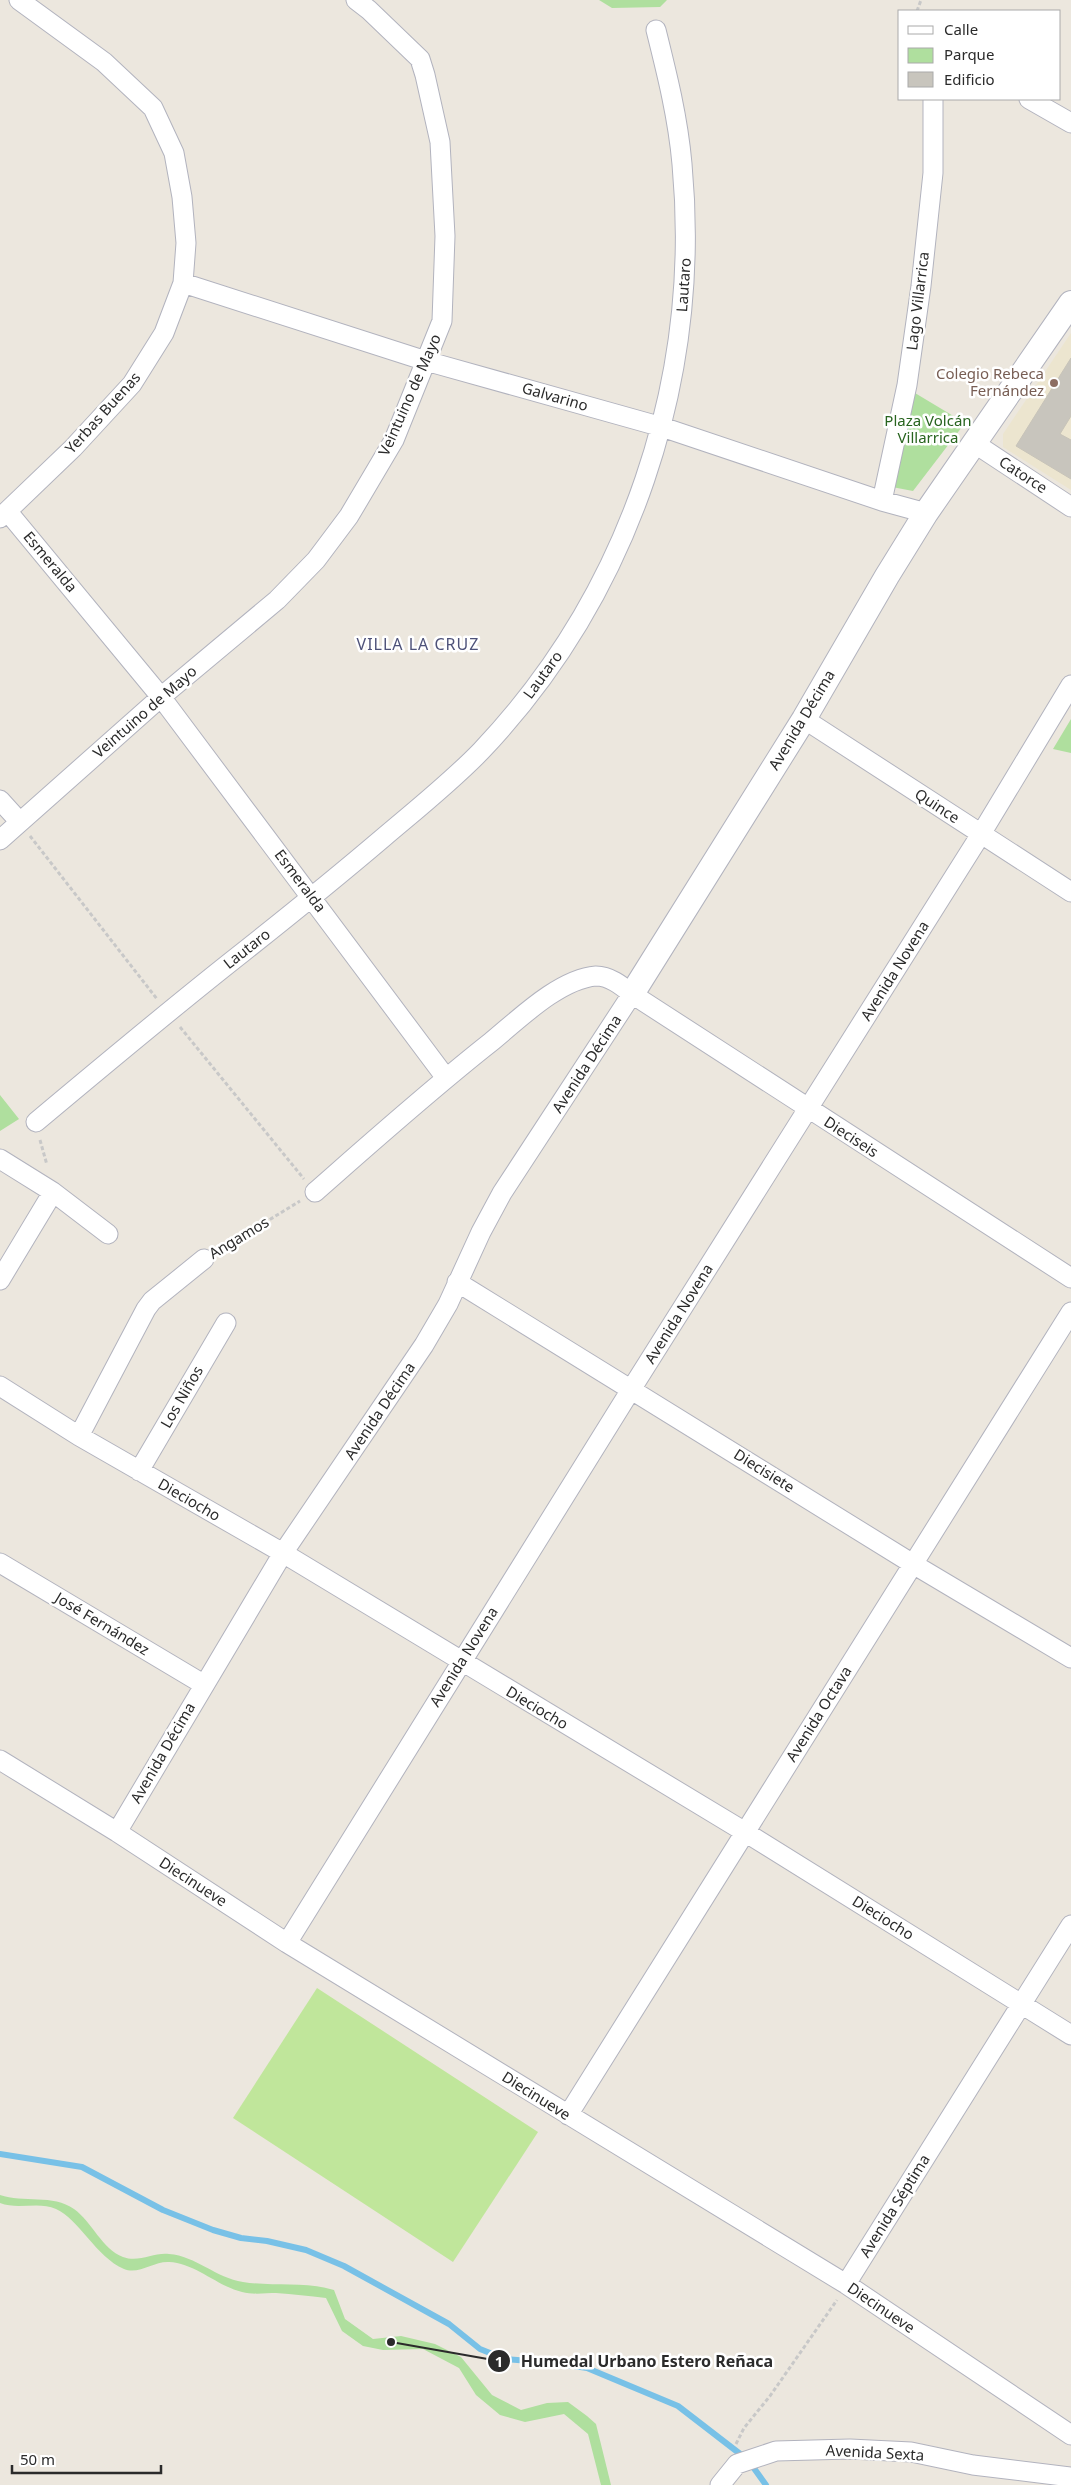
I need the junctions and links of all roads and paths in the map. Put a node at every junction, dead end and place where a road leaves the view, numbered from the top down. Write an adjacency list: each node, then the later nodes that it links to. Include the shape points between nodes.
1 (20, 0): 7 (street, Yerbas Buenas, via 104,62 153,108 174,153 182,196 186,243)
2 (356, 0): 9 (street, Veintuino de Mayo, via 420,59 440,142 445,236 442,322)
3 (656, 30): 10 (street, Lautaro, via 678,134 684,178 686,240 680,338)
4 (933, 100): 12 (street, Lago Villarrica, via 933,173 922,286 907,385)
5 (1031, 100): 6 (street)
6 (1071, 123)
7 (183, 283): 9 (street, Galvarino); 15 (street, Yerbas Buenas, via 164,332 132,384 73,448)
8 (1071, 303): 11 (street, Avenida Décima)
9 (426, 361): 10 (street, Galvarino); 17 (street, Veintuino de Mayo, via 394,440 349,516 316,560 277,600)
10 (662, 427): 12 (street, Galvarino); 24 (street, Lautaro, via 642,490 614,559 587,609 541,680 493,738 446,784)
11 (974, 443): 13 (street, Catorce); 14 (street, Avenida Décima)
12 (882, 501): 14 (street, Galvarino)
13 (1071, 507)
14 (926, 513): 18 (street, Avenida Décima)
15 (4, 515): 17 (street, Esmeralda)
16 (1071, 685): 21 (street, Avenida Novena)
17 (161, 696): 20 (street, Veintuino de Mayo); 24 (street, Esmeralda)
18 (804, 719): 21 (street, Quince); 25 (street, Avenida Décima)
19 (0, 800): 20 (street)
20 (19, 822): 22 (street, Veintuino de Mayo)
21 (981, 834): 23 (street, Quince); 27 (street, Avenida Novena)
22 (0, 840)
23 (1071, 892)
24 (313, 897): 26 (street, Esmeralda); 28 (street, Lautaro, via 167,1012)
25 (632, 994): 26 (street, via 617,981 597,976 571,983 539,1003); 27 (street, Dieciseis); 36 (street, Avenida Décima, via 502,1193)
26 (446, 1078): 31 (street)
27 (808, 1109): 34 (street, Dieciseis); 40 (street, Avenida Novena)
28 (36, 1122): 30 (path)
29 (0, 1159): 30 (street)
30 (53, 1192): 32 (street); 35 (street)
31 (315, 1192): 33 (path, Angamos)
32 (108, 1234)
33 (204, 1259): 41 (street, Angamos, via 152,1300)
34 (1071, 1278)
35 (0, 1280)
36 (457, 1282): 40 (street, Diecisiete); 43 (street, Avenida Décima, via 424,1345)
37 (1071, 1312): 45 (street, Avenida Octava)
38 (226, 1323): 42 (street, Los Niños)
39 (0, 1386): 41 (street, Dieciocho)
40 (632, 1388): 45 (street, Diecisiete); 47 (street, Avenida Novena)
41 (79, 1436): 42 (street, Dieciocho)
42 (139, 1472): 43 (street, Dieciocho)
43 (283, 1553): 47 (street, Dieciocho); 48 (street, Avenida Décima)
44 (0, 1563): 48 (street, José Fernández)
45 (913, 1564): 46 (street, Diecisiete); 51 (street, Avenida Octava)
46 (1071, 1658)
47 (461, 1662): 51 (street, Dieciocho); 53 (street, Avenida Novena)
48 (203, 1684): 50 (street, Avenida Décima)
49 (0, 1760): 50 (street, Diecinueve)
50 (117, 1832): 53 (street, Diecinueve)
51 (745, 1832): 54 (street, Dieciocho); 56 (street, Avenida Octava)
52 (1071, 1925): 54 (street, Avenida Séptima)
53 (287, 1943): 56 (street, Diecinueve)
54 (1022, 2004): 55 (street, Dieciocho); 57 (street, Avenida Séptima)
55 (1071, 2035)
56 (568, 2116): 57 (street, Diecinueve)
57 (846, 2284): 58 (street, Diecinueve); 59 (path, via 770,2396 744,2428)
58 (1071, 2435)
59 (734, 2449)
60 (1071, 2477): 61 (street, Avenida Sexta, via 973,2465 911,2452 850,2449 776,2451 737,2464)
61 (720, 2485)

